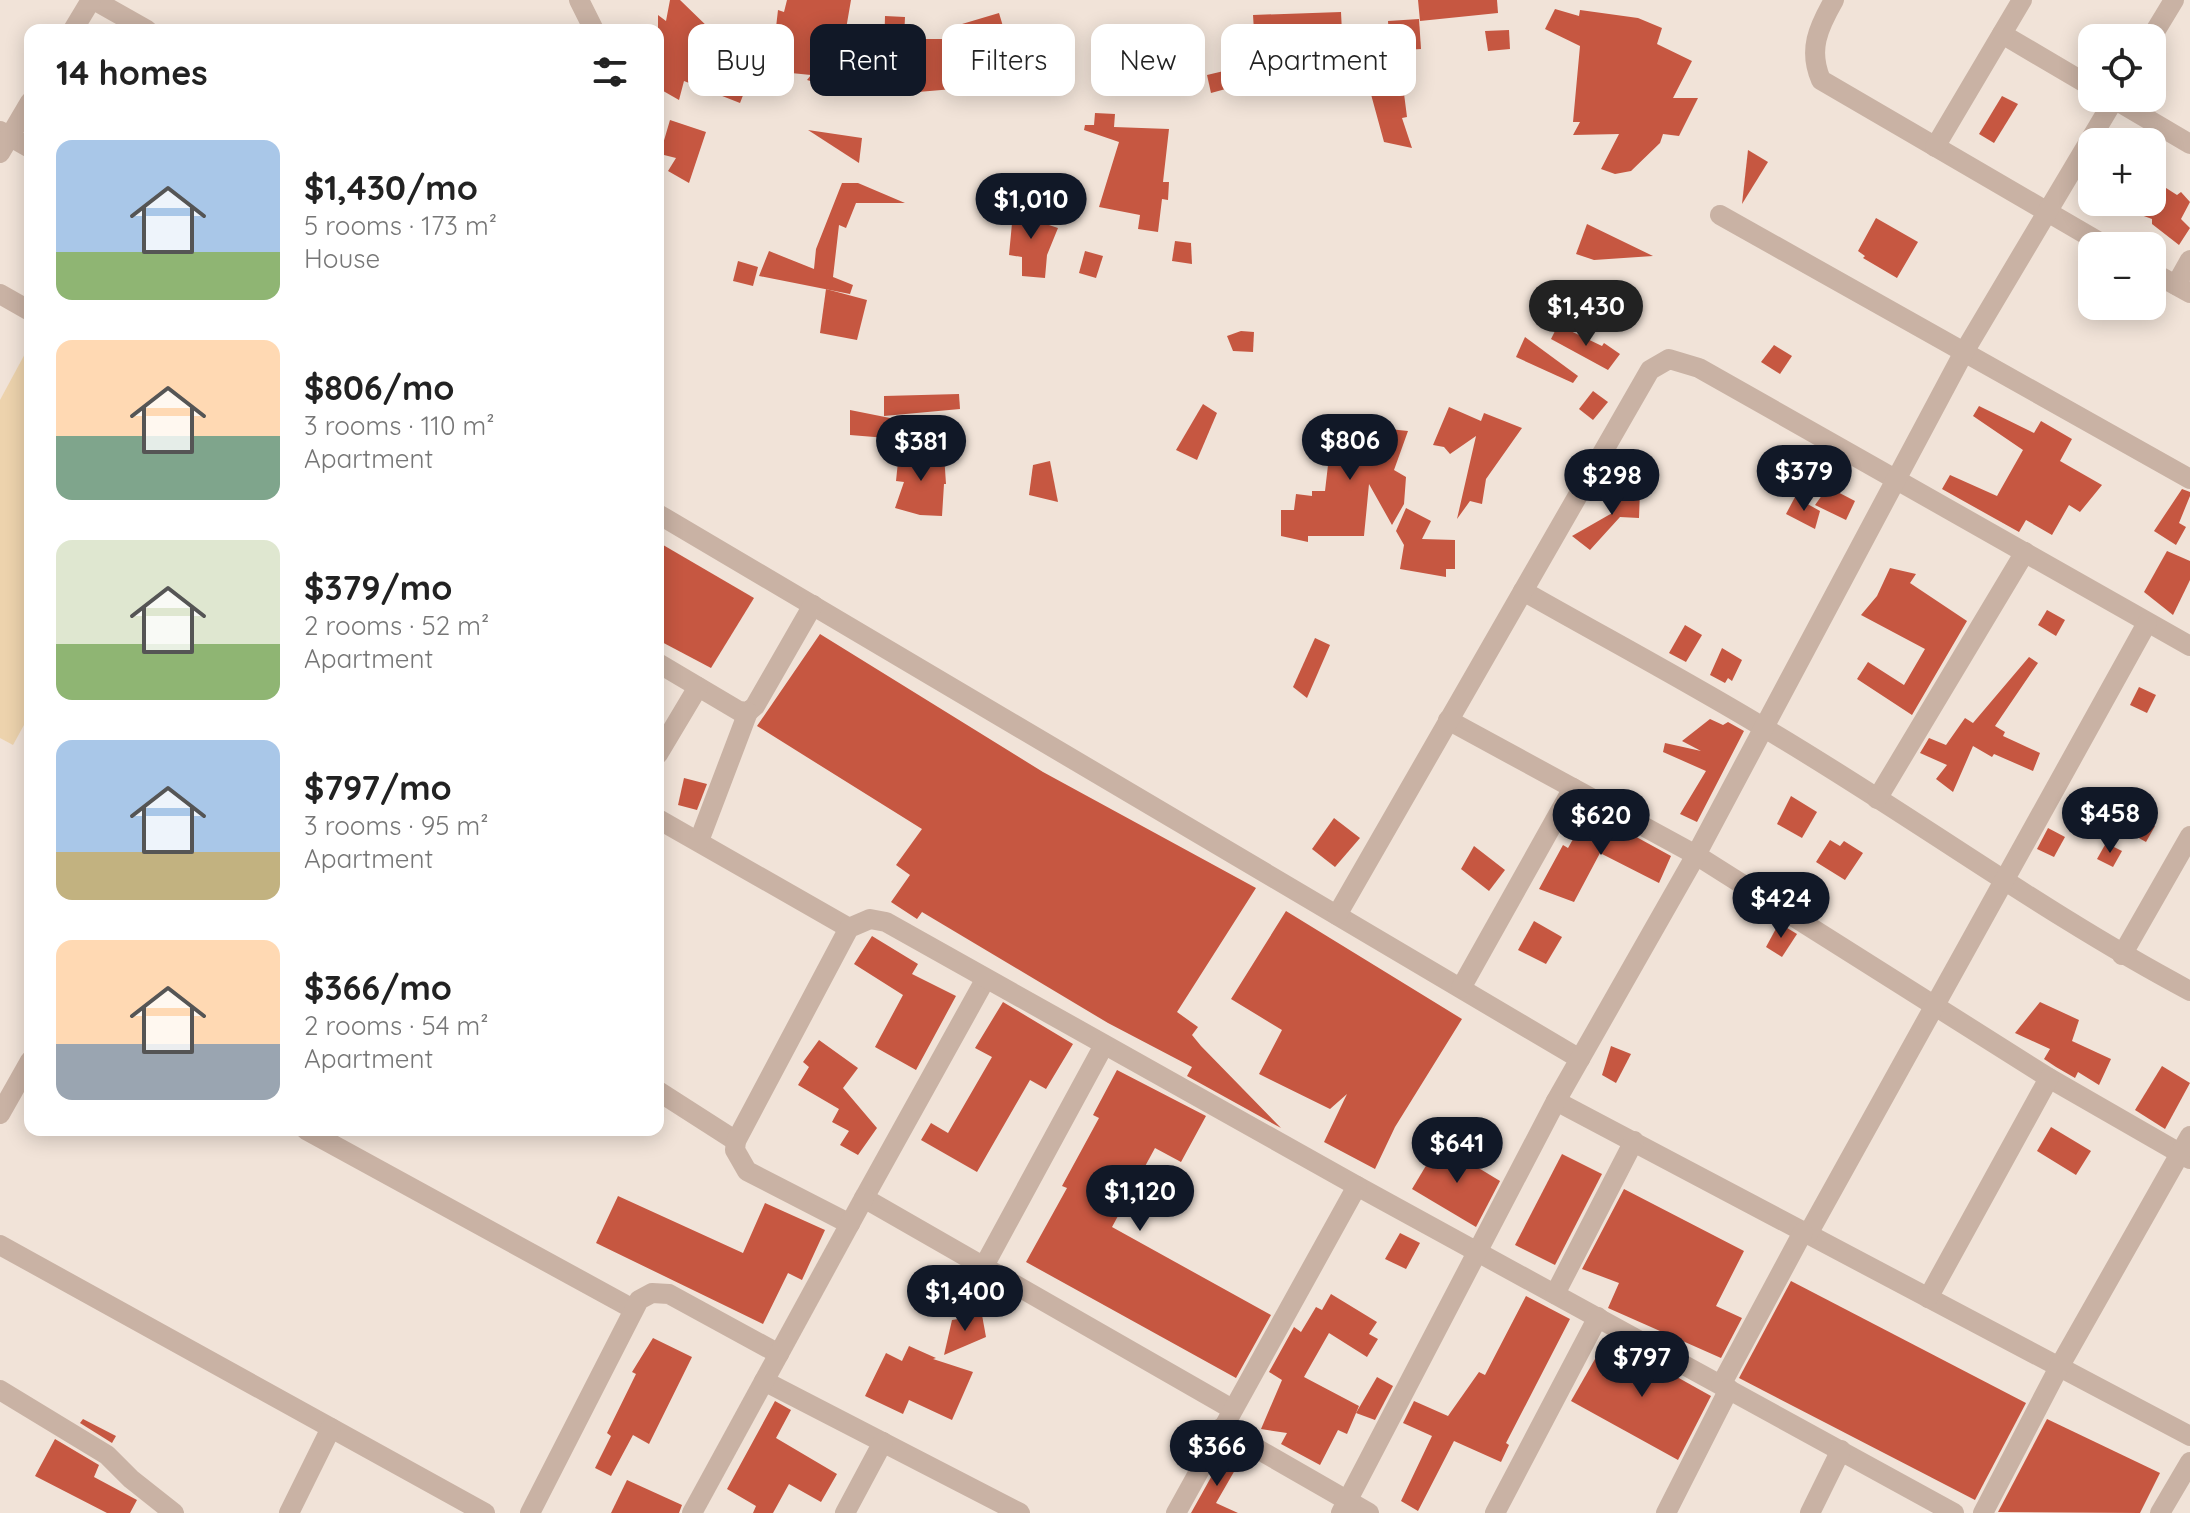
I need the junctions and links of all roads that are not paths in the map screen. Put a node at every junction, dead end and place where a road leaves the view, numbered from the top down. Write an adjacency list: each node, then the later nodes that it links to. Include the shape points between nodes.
1 (92, 0): 6 (street); 7 (street)
2 (579, 0): 8 (street)
3 (1834, 0): 18 (street, via 1814,43 1821,80)
4 (2022, 0): 10 (street)
5 (2174, 0): 9 (street)
6 (77, 24)
7 (136, 24)
8 (591, 24)
9 (2159, 24)
10 (2002, 34): 11 (street); 18 (street)
11 (2078, 79)
12 (24, 110): 15 (street)
13 (2106, 112): 19 (street)
14 (2136, 112): 16 (street)
15 (3, 140): 17 (street)
16 (2190, 144)
17 (24, 146)
18 (1935, 147): 19 (street)
19 (2047, 213): 21 (street); 26 (street)
20 (1720, 215): 26 (street)
21 (2081, 232)
22 (2190, 260): 23 (street)
23 (2183, 289)
24 (0, 294): 25 (street)
25 (24, 308)
26 (1964, 352): 27 (street); 28 (street)
27 (1896, 477): 30 (street); 31 (street, via 1699,368 1669,359 1650,370); 39 (street)
28 (2190, 479)
29 (664, 518): 32 (street)
30 (2025, 552): 33 (street); 42 (street)
31 (1523, 591): 38 (street); 39 (street)
32 (813, 605): 37 (street); 48 (street)
33 (2147, 623): 34 (street); 47 (street)
34 (2190, 646)
35 (664, 667): 36 (street)
36 (698, 687): 37 (street); 40 (street)
37 (748, 712): 45 (street)
38 (1448, 720): 41 (street); 48 (street)
39 (1762, 726): 42 (street); 46 (street)
40 (664, 744)
41 (1573, 788): 46 (street); 52 (street)
42 (1877, 799): 47 (street)
43 (664, 822): 45 (street)
44 (2190, 836): 50 (street)
45 (699, 841): 49 (street)
46 (1696, 855): 54 (street); 56 (street)
47 (2004, 882): 50 (street); 54 (street)
48 (1337, 915): 52 (street)
49 (849, 928): 51 (street, via 870,919 886,922); 63 (street)
50 (2122, 955): 53 (street)
51 (985, 980): 55 (street); 67 (street)
52 (1461, 988): 56 (street)
53 (2190, 991)
54 (1935, 1007): 58 (street); 69 (street)
55 (1104, 1045): 66 (street); 72 (street)
56 (1580, 1059): 60 (street)
57 (24, 1072): 61 (street)
58 (2049, 1078): 65 (street); 74 (street)
59 (664, 1095): 63 (street)
60 (1556, 1101): 64 (street); 71 (street)
61 (0, 1114)
62 (317, 1136): 75 (street)
63 (736, 1141): 68 (street, via 735,1150 747,1171)
64 (1634, 1141): 69 (street); 73 (street)
65 (2187, 1150): 78 (street)
66 (1357, 1186): 71 (street); 82 (street)
67 (864, 1198): 68 (street); 72 (street)
68 (850, 1224): 77 (street)
69 (1805, 1233): 74 (street); 80 (street)
70 (0, 1245): 83 (street)
71 (1477, 1251): 73 (street); 89 (street)
72 (984, 1266): 82 (street)
73 (1555, 1294): 76 (street)
74 (1928, 1298): 78 (street)
75 (633, 1309): 77 (street, via 652,1293 669,1294); 93 (street)
76 (1598, 1317): 80 (street); 99 (street)
77 (779, 1354): 79 (street)
78 (2058, 1369): 85 (street); 103 (street)
79 (764, 1381): 86 (street); 94 (street)
80 (1725, 1387): 87 (street); 100 (street)
81 (0, 1390): 90 (street, via 107,1455)
82 (1232, 1409): 84 (street)
83 (331, 1428): 91 (street); 92 (street)
84 (1221, 1428): 89 (street); 97 (street)
85 (2190, 1436)
86 (883, 1442): 95 (street); 96 (street)
87 (1841, 1450): 101 (street); 102 (street)
88 (2190, 1462): 104 (street)
89 (1344, 1507): 98 (street)
90 (174, 1513)
91 (289, 1513)
92 (485, 1513)
93 (530, 1513)
94 (692, 1513)
95 (845, 1513)
96 (1020, 1513)
97 (1176, 1513)
98 (1369, 1513)
99 (1495, 1513)
100 (1666, 1513)
101 (1810, 1513)
102 (1954, 1513)
103 (1983, 1513)
104 (2160, 1513)

